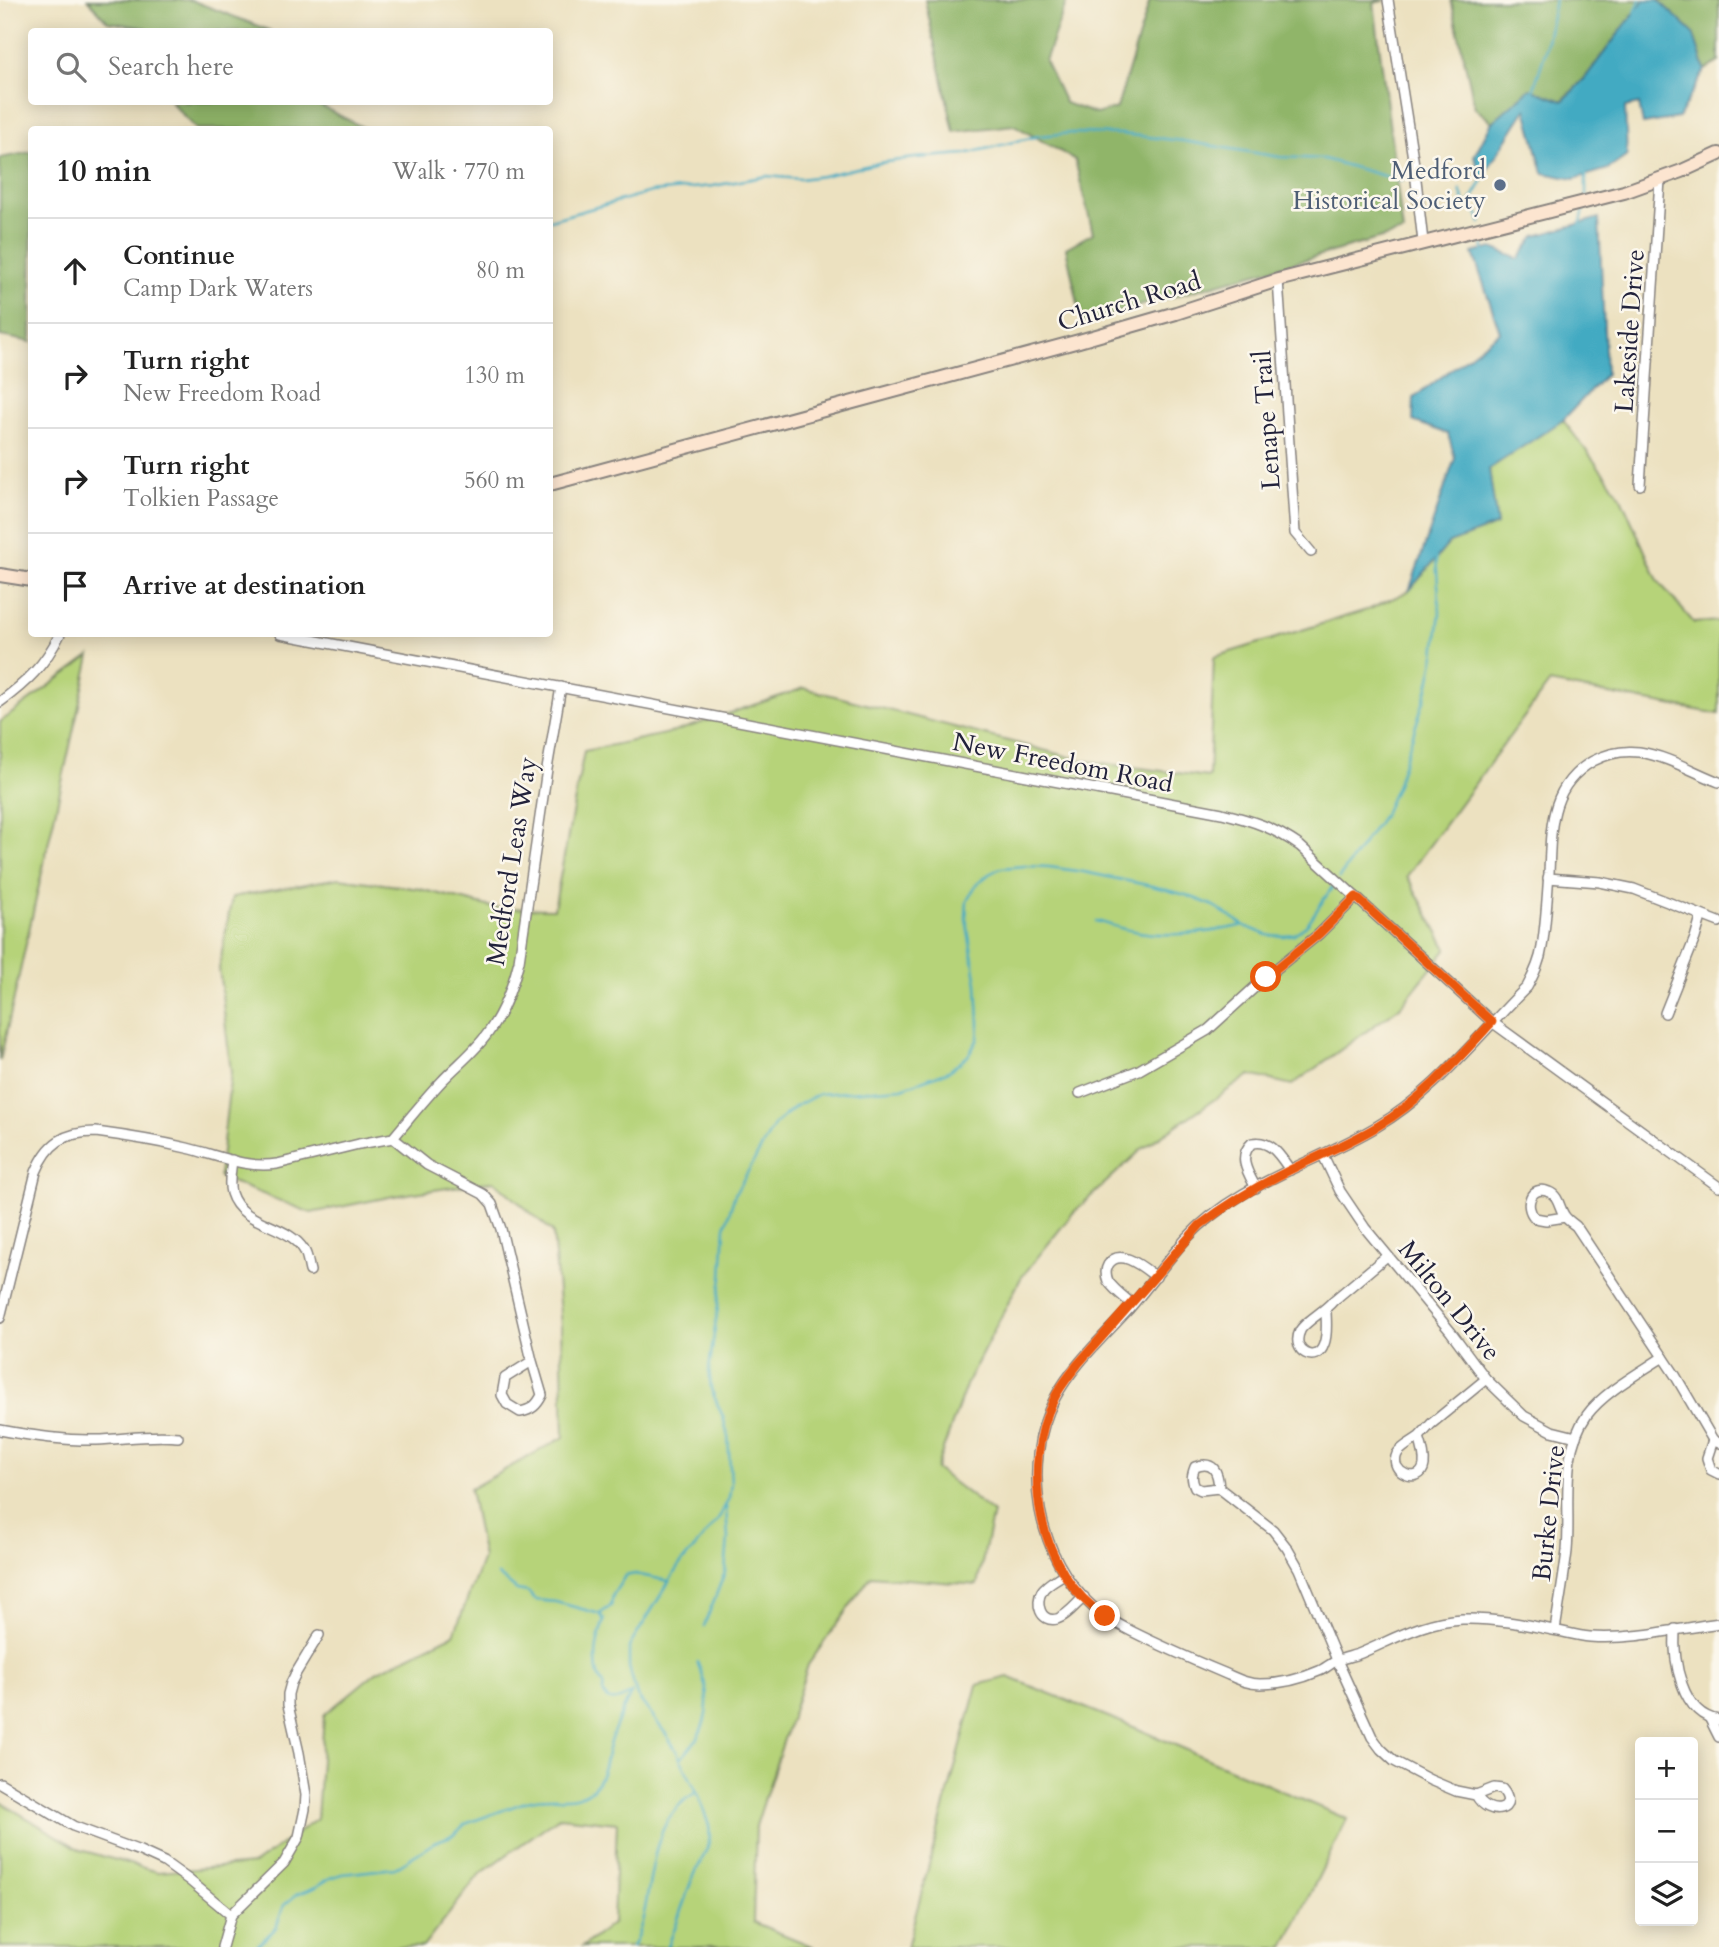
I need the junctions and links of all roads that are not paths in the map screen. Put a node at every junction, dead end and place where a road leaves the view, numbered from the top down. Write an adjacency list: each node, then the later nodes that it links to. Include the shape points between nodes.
1 (1388, 0): 4 (street)
2 (1719, 154): 3 (main road, Church Road)
3 (1660, 180): 4 (main road, Church Road); 7 (street, Lakeside Drive)
4 (1423, 242): 5 (main road, Church Road)
5 (1278, 280): 6 (main road, Church Road, via 1079,341); 8 (street, Lenape Trail, via 1295,533)
6 (553, 483)
7 (1640, 485)
8 (1311, 552)
9 (0, 575): 10 (main road)
10 (28, 579)
11 (58, 637): 14 (street, via 41,666)
12 (296, 637): 13 (street, New Freedom Road)
13 (561, 687): 17 (street, New Freedom Road, via 1222,813 1281,832); 23 (street, Medford Leas Way, via 512,987 477,1047)
14 (0, 702)
15 (1719, 782): 16 (street, via 1643,753 1619,752 1596,759 1569,779 1558,798)
16 (1548, 878): 18 (street, via 1623,886); 21 (street, via 1543,946 1536,969 1527,987)
17 (1356, 897): 21 (street, New Freedom Road); 22 (street, via 1208,1030 1139,1070)
18 (1701, 917): 19 (street); 20 (street)
19 (1719, 922)
20 (1665, 1013)
21 (1492, 1022): 24 (street, via 1412,1102); 27 (street, New Freedom Road)
22 (1080, 1093)
23 (393, 1138): 25 (street, via 266,1166); 37 (street, via 427,1165 483,1194 492,1204)
24 (1323, 1155): 26 (street); 30 (street, Milton Drive, via 1340,1191)
25 (232, 1160): 31 (street, via 234,1199 246,1213 297,1241 306,1252); 35 (street, via 172,1144 96,1132 61,1138 46,1152 36,1172)
26 (1290, 1170): 28 (street); 28 (street, via 1272,1147 1252,1143 1244,1157)
27 (1719, 1187)
28 (1256, 1188): 32 (street, via 1200,1225)
29 (1565, 1217): 36 (street, via 1576,1226)
30 (1387, 1255): 34 (street); 38 (street, Milton Drive)
31 (310, 1271)
32 (1156, 1277): 33 (street); 33 (street, via 1126,1258 1108,1264 1106,1278)
33 (1132, 1304): 46 (street, via 1070,1375 1043,1428 1036,1472 1039,1500 1054,1556)
34 (1326, 1310): 34 (street, via 1300,1331 1298,1345 1304,1354 1312,1356 1322,1348)
35 (0, 1318)
36 (1664, 1357): 42 (street, Burke Drive, via 1594,1406); 43 (street)
37 (532, 1361): 37 (street, via 542,1395 537,1405 520,1412 502,1395 505,1378)
38 (1486, 1380): 41 (street); 42 (street, Milton Drive, via 1524,1416)
39 (0, 1430): 40 (street, via 70,1439)
40 (178, 1437)
41 (1419, 1437)
42 (1576, 1437): 50 (street, Burke Drive, via 1570,1459 1567,1549)
43 (1716, 1442): 44 (street, via 1707,1458 1710,1470)
44 (1719, 1474)
45 (1219, 1488): 52 (street, via 1273,1530 1287,1548)
46 (1064, 1574): 47 (street); 47 (street, via 1040,1594 1038,1604 1044,1616 1061,1617)
47 (1084, 1597): 52 (street, via 1094,1609 1137,1634 1248,1683 1289,1681)
48 (1719, 1623): 49 (street)
49 (1675, 1629): 50 (street, via 1632,1637); 53 (street, via 1679,1676 1698,1711)
50 (1555, 1630): 52 (street, via 1489,1620 1447,1621)
51 (319, 1635): 57 (street, via 288,1694 306,1795 299,1837 284,1863)
52 (1337, 1660): 56 (street, via 1381,1749 1430,1780)
53 (1714, 1719): 54 (street)
54 (1719, 1737)
55 (0, 1783): 57 (street, via 73,1826 164,1862)
56 (1476, 1795)
57 (231, 1915): 58 (street)
58 (222, 1947)

